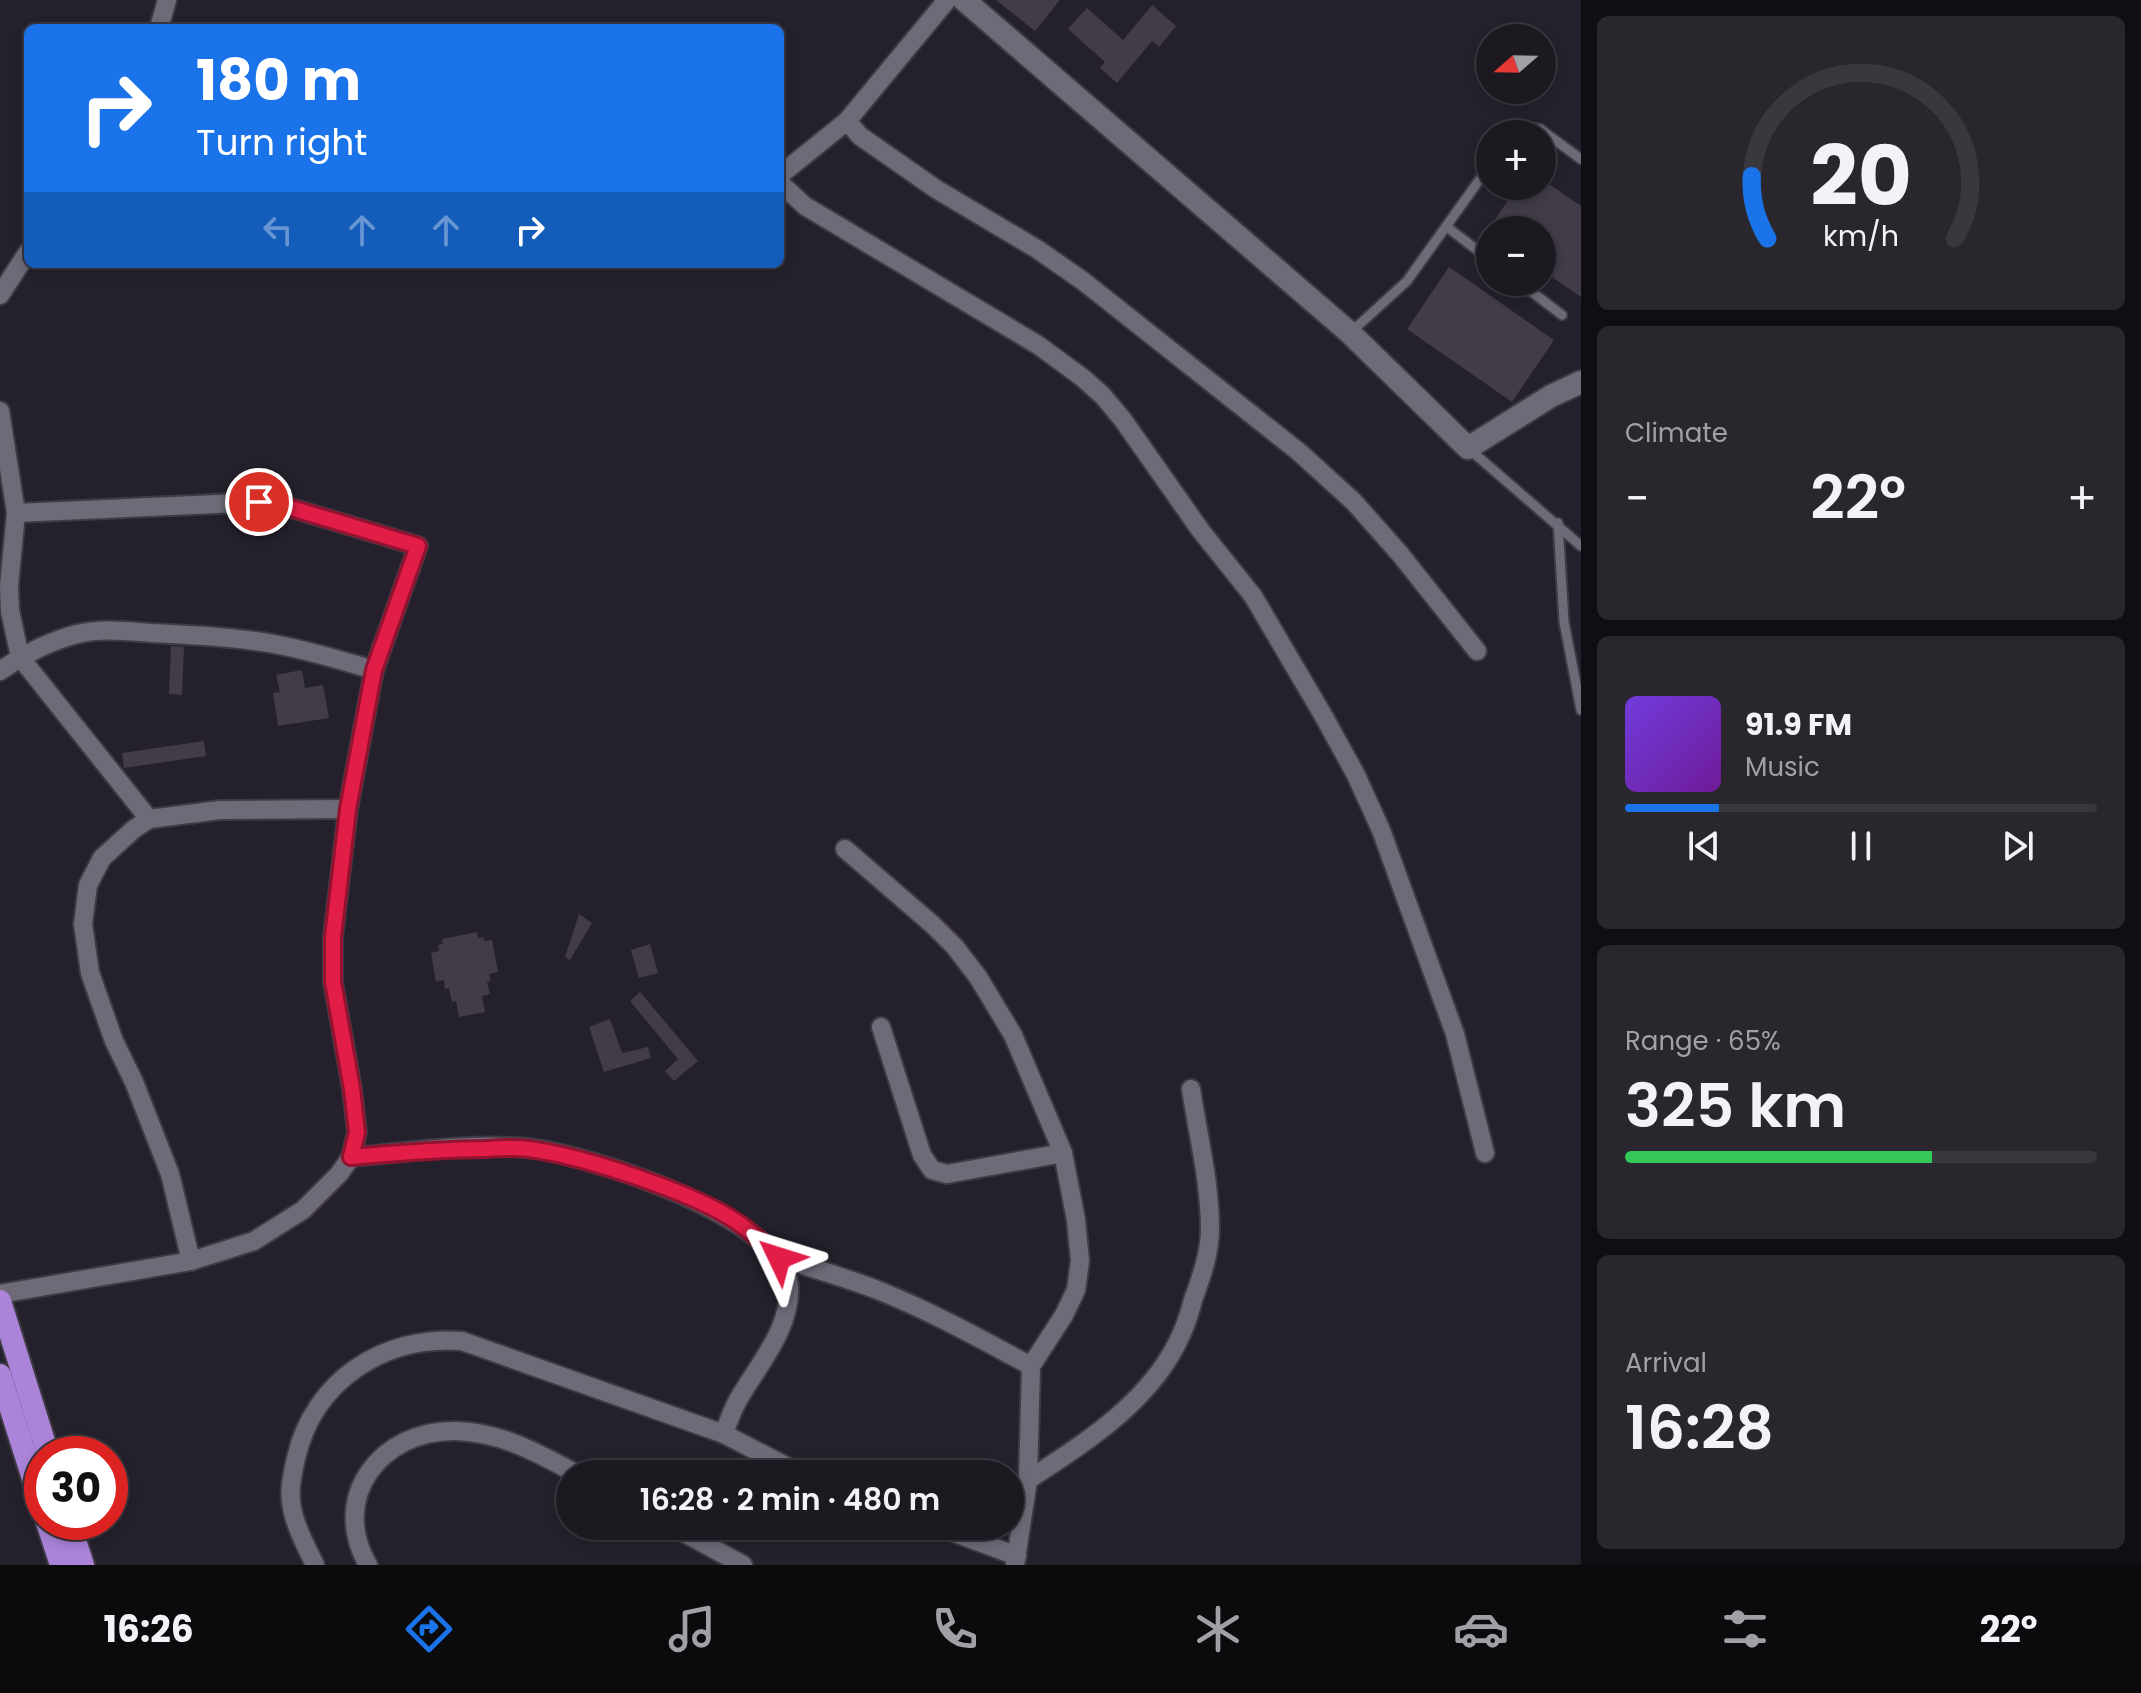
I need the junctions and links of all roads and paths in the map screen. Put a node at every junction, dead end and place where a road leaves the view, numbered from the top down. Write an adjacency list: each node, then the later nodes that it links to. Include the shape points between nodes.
1 (167, 0): 4 (street)
2 (947, 0): 5 (street)
3 (964, 0): 17 (street)
4 (160, 24)
5 (847, 121): 8 (street); 24 (street, via 860,136 936,189 1083,281 1299,452 1354,502)
6 (1556, 141): 7 (lane)
7 (1581, 159)
8 (784, 172)
9 (1476, 185): 11 (lane)
10 (784, 187): 35 (street, via 805,206 1038,345 1083,378 1123,420 1253,596 1356,775 1381,830 1455,1034)
11 (1447, 227): 12 (lane); 17 (lane, via 1407,281)
12 (1476, 249)
13 (24, 258): 14 (street)
14 (0, 295)
15 (1537, 296): 16 (lane)
16 (1562, 315)
17 (1350, 333): 20 (street)
18 (1581, 382): 20 (street)
19 (0, 411): 21 (street)
20 (1468, 448): 22 (lane)
21 (16, 513): 25 (street, via 9,586); 26 (street, via 259,502 418,546)
22 (1558, 523): 23 (lane); 28 (lane, via 1564,622)
23 (1581, 546)
24 (1477, 651)
25 (20, 657): 26 (street, via 76,634 106,630 260,642); 27 (street); 30 (street)
26 (374, 670): 29 (street)
27 (0, 671)
28 (1581, 710)
29 (348, 809): 30 (street, via 220,810); 36 (street, via 332,968 355,1111)
30 (149, 819): 38 (street, via 118,842 93,871 84,901 84,936 95,991 170,1174)
31 (845, 849): 34 (street, via 933,925 978,977 1013,1035)
32 (881, 1027): 34 (street, via 922,1155 932,1170 947,1174)
33 (1191, 1089): 48 (street, via 1210,1232 1203,1273 1181,1336 1159,1373 1133,1401 1097,1434)
34 (1063, 1153): 41 (street, via 1080,1261 1076,1290)
35 (1485, 1153)
36 (351, 1157): 37 (street, via 500,1148 568,1156 720,1212); 38 (street, via 323,1192 285,1223 254,1241)
37 (779, 1258): 41 (street, via 893,1296); 43 (street, via 789,1284 786,1313)
38 (191, 1261): 39 (street)
39 (0, 1294)
40 (0, 1301): 44 (highway)
41 (1031, 1366): 48 (street)
42 (2, 1390): 45 (highway)
43 (724, 1434): 46 (street); 56 (street, via 462,1341 437,1339 395,1348 353,1371 323,1397 302,1433 291,1502)
44 (42, 1436)
45 (24, 1454)
46 (774, 1460)
47 (556, 1462): 57 (street, via 501,1437 453,1431 425,1435 385,1452 361,1486 355,1508 359,1549)
48 (1028, 1480): 53 (street)
49 (53, 1540): 54 (highway)
50 (75, 1540): 55 (highway)
51 (697, 1540): 58 (street)
52 (968, 1540): 53 (street)
53 (1016, 1561)
54 (61, 1565)
55 (83, 1565)
56 (315, 1565)
57 (368, 1565)
58 (743, 1565)

